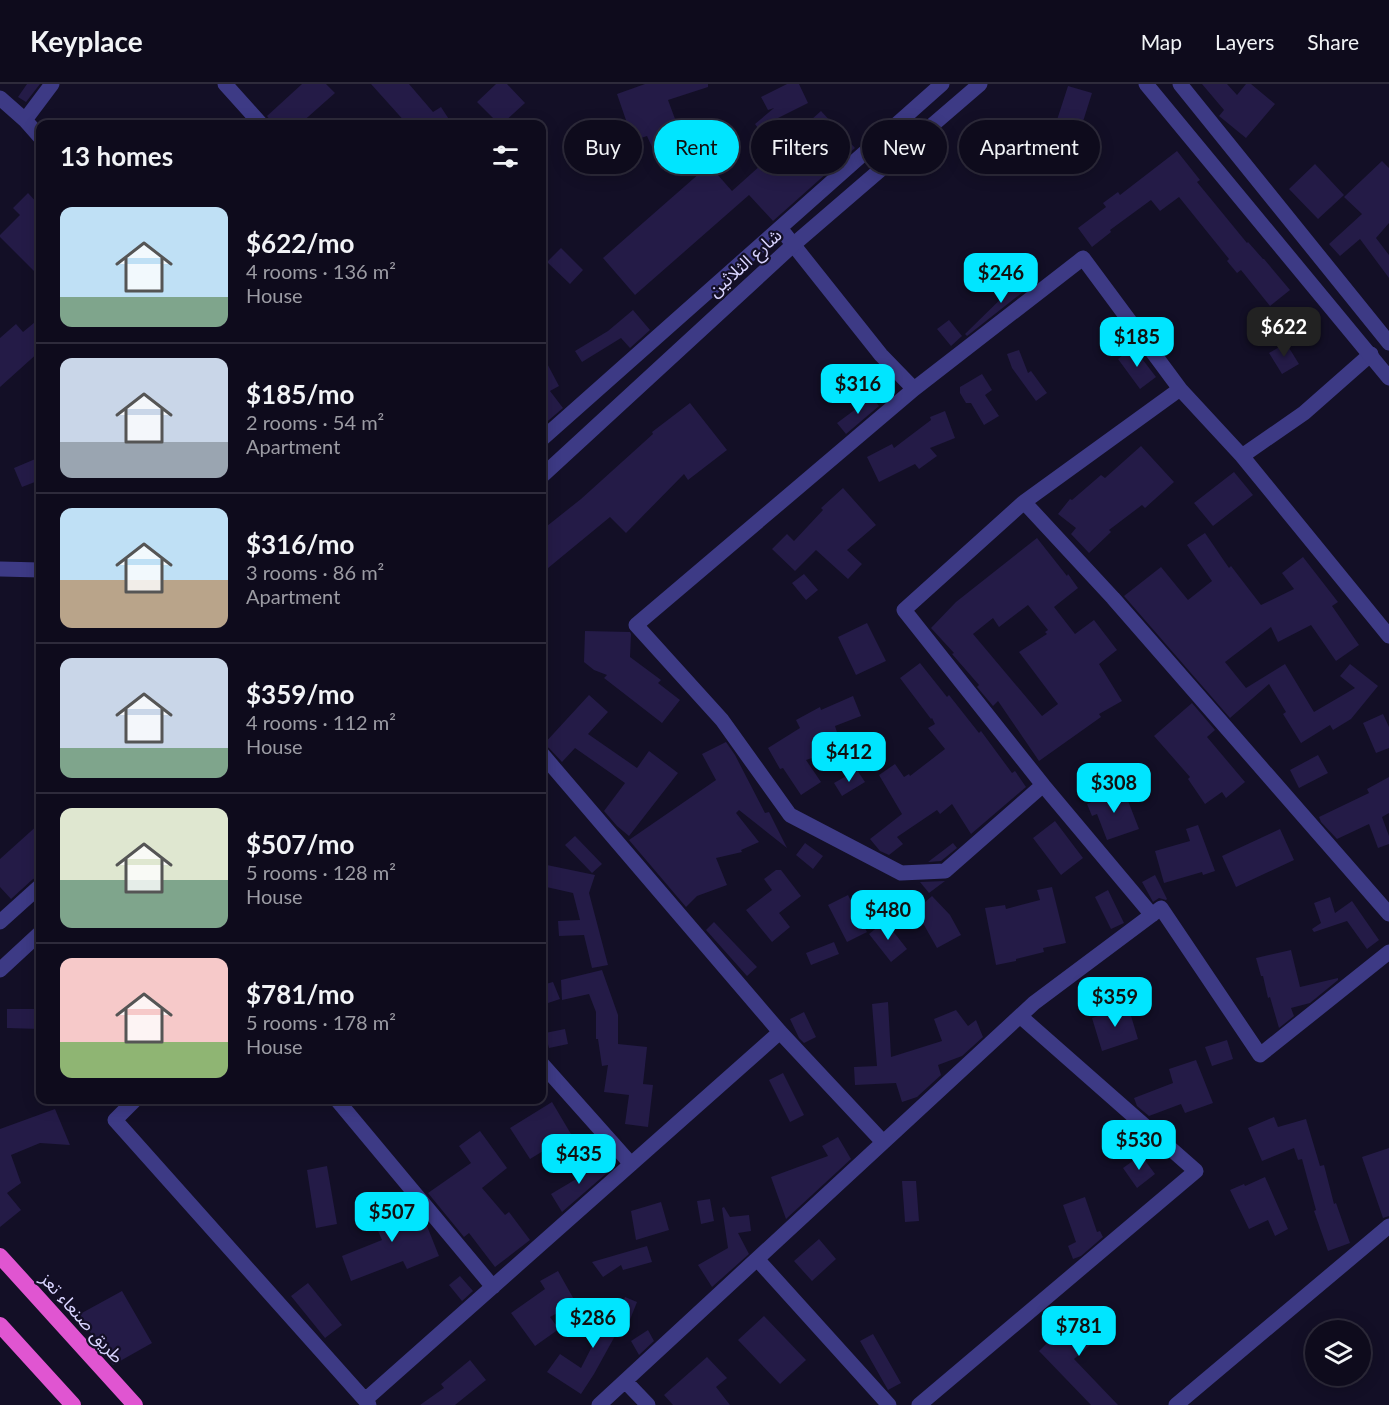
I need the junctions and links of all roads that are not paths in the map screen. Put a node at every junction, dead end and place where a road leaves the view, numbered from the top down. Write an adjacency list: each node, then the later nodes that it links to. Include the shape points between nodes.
1 (52, 84): 8 (street)
2 (225, 84): 9 (street)
3 (942, 84): 11 (street, شارع الثلاثين)
4 (980, 84): 12 (street, شارع الثلاثين)
5 (1146, 84): 14 (street)
6 (1180, 84): 13 (street)
7 (0, 98): 8 (street)
8 (25, 120): 10 (street)
9 (257, 120)
10 (36, 132)
11 (780, 228): 12 (street); 18 (street, شارع الثلاثين)
12 (793, 245): 16 (street, via 881,355); 20 (street, شارع الثلاثين)
13 (1389, 343)
14 (1371, 354): 15 (street); 19 (street, via 1304,413)
15 (1389, 378)
16 (914, 389): 17 (street, via 1083,258); 26 (street, via 636,625 722,720 790,815 901,873 945,871)
17 (1180, 389): 19 (street); 21 (street)
18 (546, 432)
19 (1242, 456): 24 (street)
20 (546, 472)
21 (1024, 502): 26 (street, via 904,610); 28 (street)
22 (0, 569): 23 (street)
23 (36, 570)
24 (1389, 635)
25 (546, 759): 35 (street)
26 (1043, 785): 29 (street)
27 (36, 890): 30 (street)
28 (1389, 914)
29 (1152, 915): 32 (street, via 1161,908 1260,1055); 34 (street)
30 (0, 922)
31 (36, 937): 33 (street)
32 (1389, 952)
33 (0, 970)
34 (1020, 1016): 39 (street); 53 (street, via 1196,1171)
35 (780, 1032): 39 (street); 40 (street)
36 (546, 1068): 40 (street)
37 (131, 1104): 47 (street, via 115,1120)
38 (340, 1104): 44 (street)
39 (883, 1142): 43 (street)
40 (631, 1164): 44 (street)
41 (1389, 1226): 54 (street)
42 (0, 1256): 49 (highway, طريق صنعاء تعز)
43 (757, 1259): 46 (street); 52 (street)
44 (493, 1287): 47 (street)
45 (0, 1325): 48 (highway)
46 (625, 1381): 50 (street); 51 (street)
47 (367, 1403)
48 (73, 1405)
49 (135, 1405)
50 (599, 1405)
51 (648, 1405)
52 (889, 1405)
53 (919, 1405)
54 (1176, 1405)

